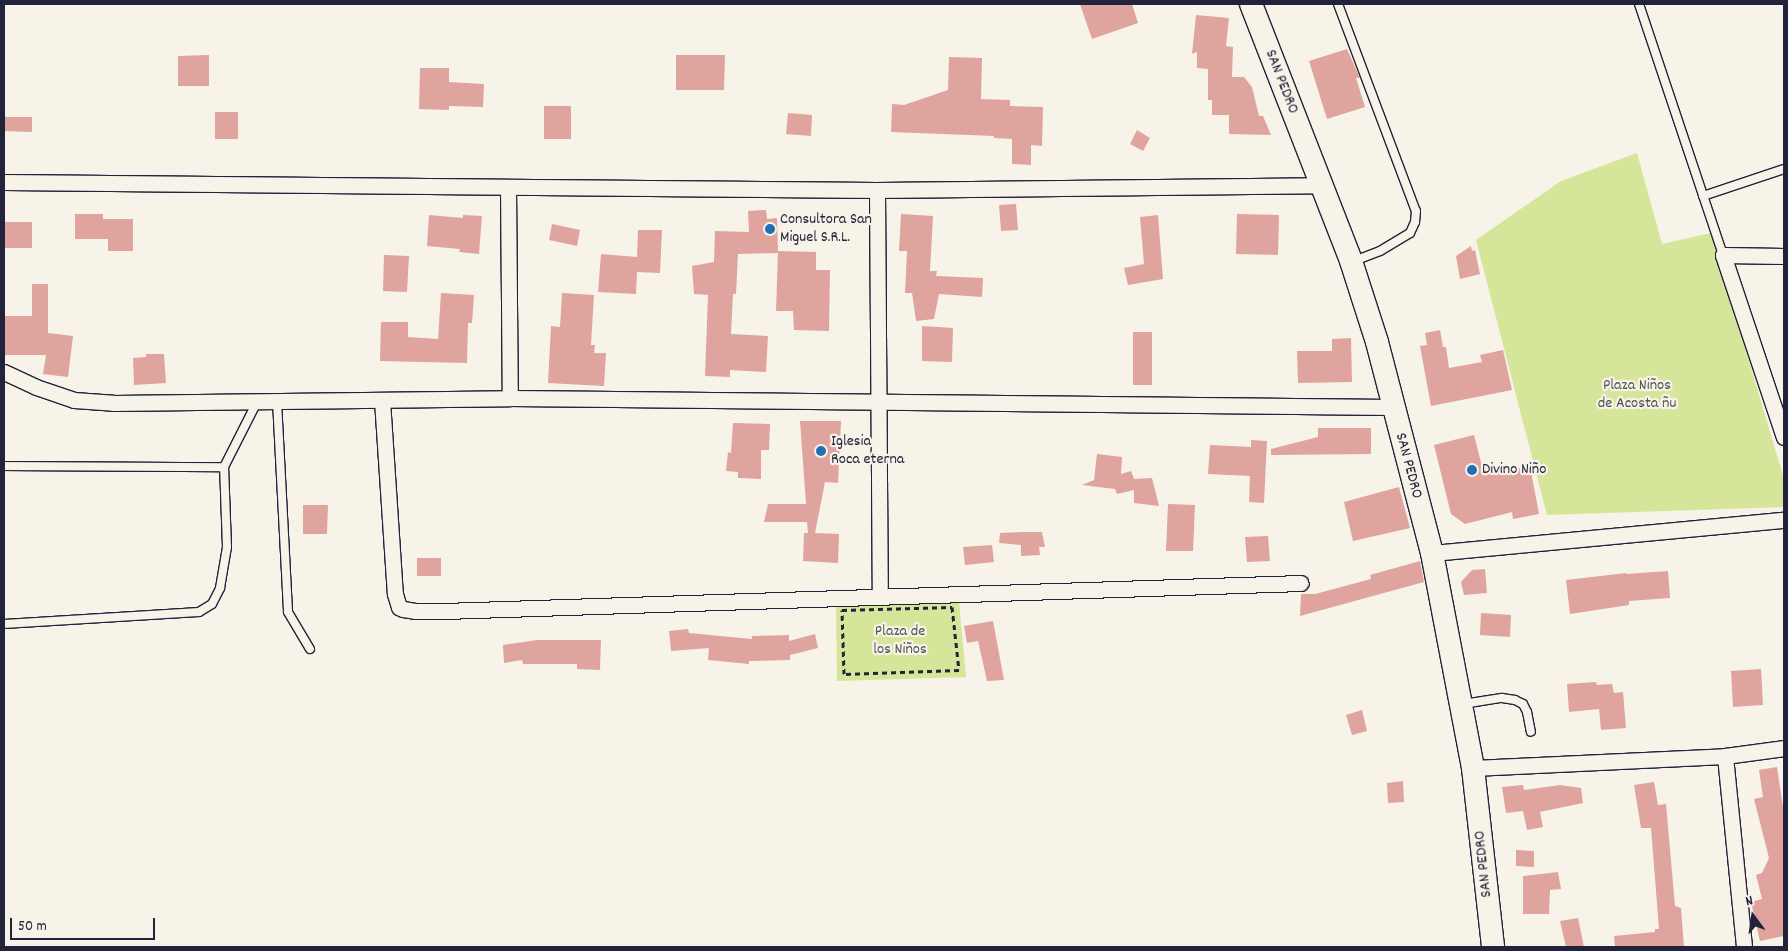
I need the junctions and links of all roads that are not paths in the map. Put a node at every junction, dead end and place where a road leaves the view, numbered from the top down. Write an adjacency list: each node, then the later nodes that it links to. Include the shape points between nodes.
1 (1251, 4): 6 (main road, SAN PEDRO)
2 (1338, 4): 12 (lane, via 1416,211 1410,233 1380,251)
3 (1639, 4): 9 (lane)
4 (1784, 169): 9 (lane)
5 (4, 182): 7 (street)
6 (1321, 185): 8 (street); 12 (main road, SAN PEDRO)
7 (508, 187): 8 (street); 14 (street)
8 (876, 190): 18 (street)
9 (1703, 196): 10 (lane)
10 (1723, 255): 11 (street); 20 (street)
11 (1784, 256)
12 (1351, 261): 19 (main road, SAN PEDRO)
13 (4, 372): 17 (street, via 74,400 113,403)
14 (510, 398): 15 (street); 18 (street)
15 (382, 400): 16 (street); 26 (street, via 395,594 403,609 415,612)
16 (277, 401): 17 (street); 28 (lane, via 288,612)
17 (257, 402): 22 (lane)
18 (878, 402): 19 (street); 26 (street)
19 (1392, 407): 24 (main road, SAN PEDRO)
20 (1784, 437)
21 (4, 466): 22 (lane)
22 (224, 467): 27 (lane, via 227,547 220,588 212,604 199,612)
23 (1784, 520): 24 (street)
24 (1432, 553): 29 (main road, SAN PEDRO)
25 (1301, 583): 26 (street)
26 (880, 596)
27 (4, 624)
28 (310, 649)
29 (1461, 704): 30 (lane, via 1502,698 1515,700 1523,704); 33 (main road, SAN PEDRO)
30 (1531, 732)
31 (1784, 748): 32 (street)
32 (1725, 756): 33 (street); 35 (street)
33 (1473, 768): 34 (main road, SAN PEDRO)
34 (1493, 947)
35 (1744, 947)

